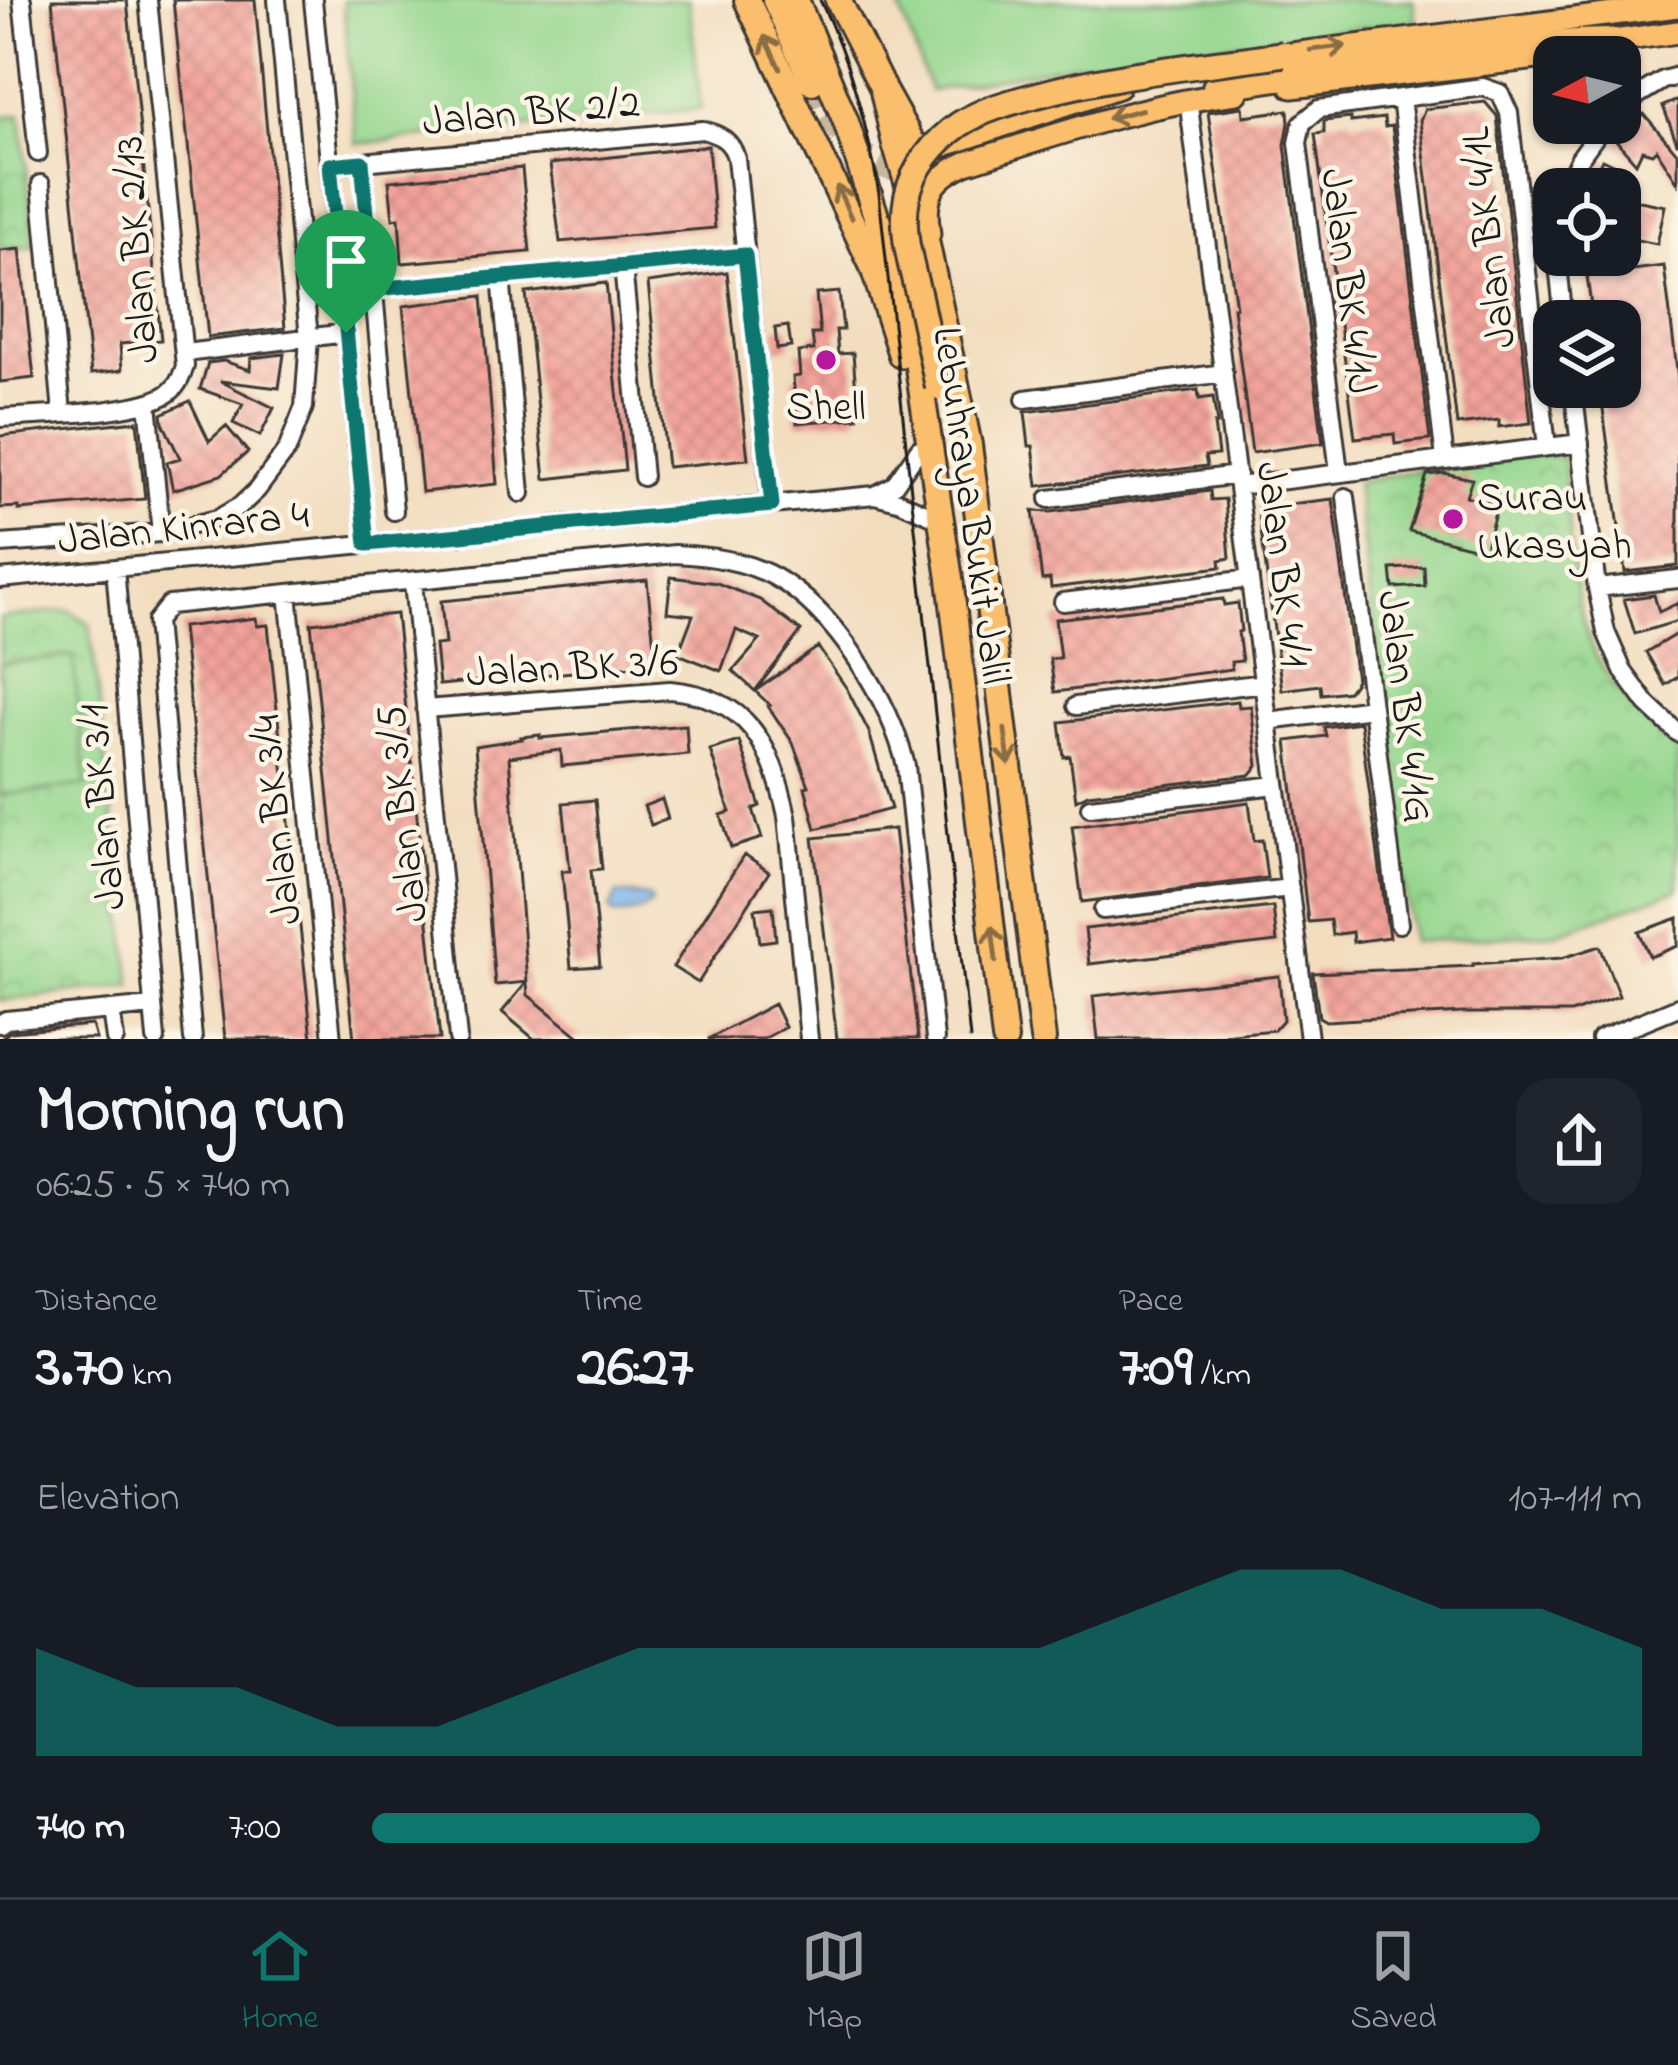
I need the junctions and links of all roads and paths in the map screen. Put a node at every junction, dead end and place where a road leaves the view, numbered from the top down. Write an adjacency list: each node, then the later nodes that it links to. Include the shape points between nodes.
1 (22, 0): 22 (street)
2 (148, 0): 33 (street, Jalan BK 2/13)
3 (277, 0): 32 (street)
4 (313, 0): 24 (street)
5 (747, 0): 42 (highway, one-way to 5, via 873,267)
6 (775, 0): 16 (highway)
7 (796, 0): 60 (highway, Lebuhraya Bukit Jalil, via 832,83 905,307)
8 (838, 0): 17 (highway, Lebuhraya Bukit Jalil)
9 (1677, 6): 13 (main road, one-way to 9)
10 (1678, 32): 11 (main road)
11 (1641, 37)
12 (1533, 44): 18 (highway)
13 (1283, 54): 17 (main road, via 1130,84 933,149 915,144); 60 (highway, bridge, via 1080,83 979,114 924,158 905,212 956,530)
14 (1533, 59): 21 (main road)
15 (1678, 76): 19 (street)
16 (812, 82)
17 (882, 87): 29 (highway, Lebuhraya Bukit Jalil)
18 (1214, 87)
19 (1641, 93)
20 (1401, 98): 41 (street, Jalan BK 4/1L, via 1484,87 1500,93 1509,113); 43 (street); 44 (street, Jalan BK 4/1J, via 1319,109 1302,122 1298,143)
21 (1189, 99): 29 (main road, one-way to 29, via 946,172 926,216); 34 (street, Jalan BK 4/1)
22 (38, 153)
23 (362, 162): 24 (street, Jalan BK 2/2); 26 (street, Jalan BK 2/2, via 703,130 734,149); 30 (street)
24 (330, 165): 31 (street)
25 (41, 184): 38 (street)
26 (745, 255): 27 (street); 51 (street)
27 (623, 266): 28 (street); 45 (street)
28 (501, 277): 30 (street); 47 (street)
29 (934, 277): 82 (highway, Lebuhraya Bukit Jalil, one-way to 82, via 969,445)
30 (374, 289): 52 (street)
31 (346, 333): 32 (street); 56 (street)
32 (309, 338): 33 (street); 54 (street, via 304,406 273,470 217,519)
33 (185, 353): 36 (street, Jalan BK 2/13, via 180,380)
34 (1224, 373): 35 (street); 46 (street, Jalan BK 4/1)
35 (1024, 398)
36 (148, 404): 38 (street, Jalan BK 2/13); 54 (street)
37 (1576, 408): 40 (street)
38 (62, 412): 39 (street, Jalan BK 2/13)
39 (0, 418)
40 (1580, 443): 41 (street); 63 (street)
41 (1547, 447): 43 (street)
42 (919, 449): 48 (street, via 895,485); 53 (highway)
43 (1445, 459): 44 (street)
44 (1339, 472): 46 (street)
45 (643, 477)
46 (1238, 480): 50 (street); 61 (street, Jalan BK 4/1)
47 (520, 494)
48 (874, 495): 51 (street, Jalan Kinrara 4); 53 (street, Jalan Kinrara 4)
49 (1346, 497): 69 (street, Jalan BK 4/1G)
50 (1049, 499)
51 (772, 505): 56 (street, Jalan Kinrara 4)
52 (394, 511)
53 (930, 515): 66 (highway)
54 (161, 532): 55 (street)
55 (0, 544)
56 (367, 544): 57 (street, Jalan Kinrara 4)
57 (115, 568): 59 (street, Jalan Kinrara 4); 78 (street, Jalan BK 3/1)
58 (1678, 578): 63 (street)
59 (0, 579)
60 (950, 579): 66 (highway, Lebuhraya Bukit Jalil)
61 (1250, 579): 65 (street); 67 (street, Jalan BK 4/1)
62 (413, 582): 64 (street); 70 (street, Jalan BK 3/5); 90 (street, via 675,554 750,566 798,593 873,682 899,736)
63 (1597, 588): 72 (street, via 1622,671)
64 (288, 593): 86 (street, via 169,604 156,621); 87 (street, Jalan BK 3/4)
65 (1063, 602)
66 (956, 627): 91 (highway, Lebuhraya Bukit Jalil, one-way to 66)
67 (1264, 683): 68 (street); 71 (street, Jalan BK 4/1)
68 (1076, 706)
69 (1372, 708): 71 (street); 77 (street, Jalan BK 4/1G)
70 (425, 709): 88 (street, Jalan BK 3/5); 89 (street, Jalan BK 3/6, via 670,690 734,710 766,750 782,793)
71 (1268, 721): 73 (street, Jalan BK 4/1)
72 (1678, 733)
73 (1276, 784): 74 (street); 75 (street, Jalan BK 4/1)
74 (1090, 807)
75 (1290, 888): 76 (street); 92 (street, Jalan BK 4/1)
76 (1103, 910)
77 (1399, 924)
78 (153, 1006): 80 (street); 85 (street, Jalan BK 3/1)
79 (1678, 1007): 83 (street)
80 (111, 1010): 81 (street); 84 (street)
81 (0, 1024)
82 (1044, 1037)
83 (1609, 1037)
84 (115, 1039)
85 (156, 1039)
86 (193, 1039)
87 (332, 1039)
88 (458, 1039)
89 (808, 1039)
90 (935, 1039)
91 (1005, 1039)
92 (1309, 1039)

